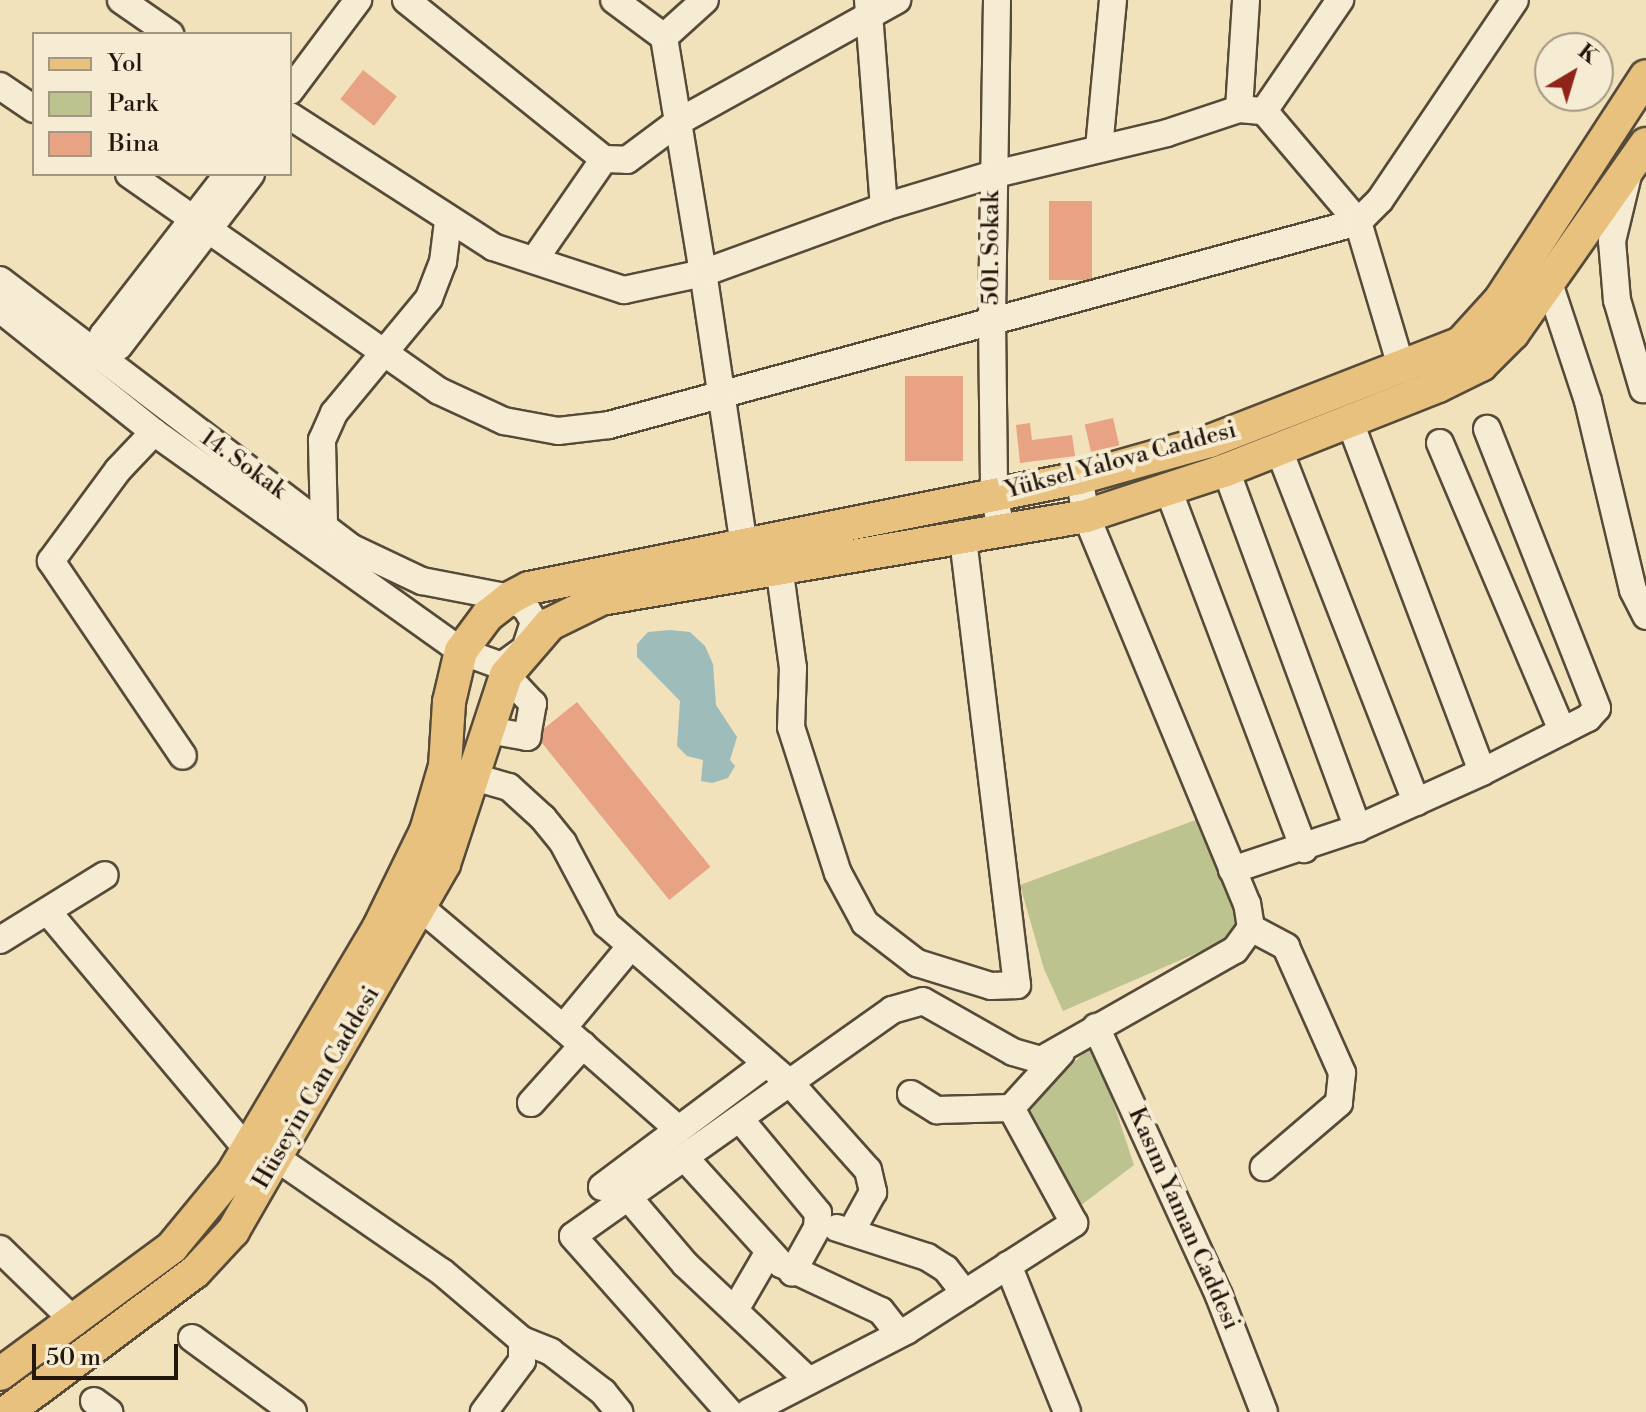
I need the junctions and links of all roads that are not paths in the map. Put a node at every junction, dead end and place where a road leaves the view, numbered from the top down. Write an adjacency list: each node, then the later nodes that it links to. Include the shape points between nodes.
1 (121, 0): 13 (street)
2 (358, 0): 18 (street)
3 (406, 0): 24 (street)
4 (614, 0): 14 (street)
5 (705, 0): 14 (street)
6 (897, 0): 12 (street)
7 (997, 0): 25 (street, 501. Sokak)
8 (1113, 0): 22 (street)
9 (1246, 0): 19 (street)
10 (1340, 0): 19 (street)
11 (1515, 0): 31 (street, via 1380,200)
12 (869, 7): 21 (street); 29 (street)
13 (167, 32)
14 (664, 37): 21 (street)
15 (1646, 76): 40 (main road, Yüksel Yalova Caddesi, via 1500,300 1461,343)
16 (0, 86): 17 (street)
17 (32, 108)
18 (292, 109)
19 (1252, 110): 22 (street); 31 (street)
20 (292, 112): 30 (street)
21 (678, 122): 24 (street, via 627,160); 34 (street)
22 (1099, 148): 25 (street)
23 (1638, 154): 36 (main road, Yüksel Yalova Caddesi); 41 (street, via 1612,241 1617,300)
24 (604, 159): 33 (street)
25 (991, 175): 29 (street); 38 (street, 501. Sokak)
26 (132, 176): 32 (street)
27 (227, 176): 32 (street)
28 (249, 176): 32 (street)
29 (884, 207): 34 (street)
30 (448, 221): 33 (street, via 493,247); 39 (street, via 443,262 429,298)
31 (1358, 222): 38 (street); 40 (street)
32 (202, 223): 39 (street)
33 (535, 259): 34 (street, via 568,275 624,290)
34 (703, 273): 42 (street)
35 (0, 280): 54 (street, 14. Sokak)
36 (1549, 283): 43 (main road, Yüksel Yalova Caddesi, via 1513,333 1481,365); 59 (street, via 1588,401 1633,590)
37 (0, 309): 45 (street, 14. Sokak)
38 (992, 320): 42 (street); 51 (street, 501. Sokak)
39 (382, 351): 42 (street, via 439,391 491,415 558,431 609,425); 54 (street, via 334,413 322,440)
40 (1402, 370): 49 (main road, Yüksel Yalova Caddesi, via 1210,441)
41 (1643, 389)
42 (719, 391): 56 (street)
43 (1350, 422): 47 (main road, Yüksel Yalova Caddesi); 67 (street)
44 (1487, 429): 65 (street, via 1597,699 1588,718)
45 (154, 432): 54 (street, 14. Sokak); 66 (street, via 118,470 51,561)
46 (1440, 443): 65 (street)
47 (1279, 450): 48 (main road, Yüksel Yalova Caddesi); 69 (street)
48 (1226, 470): 50 (main road, Yüksel Yalova Caddesi); 70 (street)
49 (1079, 478): 51 (main road, Yüksel Yalova Caddesi); 52 (street)
50 (1168, 489): 52 (main road, Yüksel Yalova Caddesi); 71 (street)
51 (994, 495): 53 (street, 501. Sokak); 56 (main road, Yüksel Yalova Caddesi)
52 (1086, 516): 53 (main road, Yüksel Yalova Caddesi); 72 (street)
53 (1001, 527): 55 (main road, Yüksel Yalova Caddesi)
54 (317, 535): 58 (street, 14. Sokak, via 409,576); 60 (street)
55 (963, 536): 57 (main road, Yüksel Yalova Caddesi); 57 (street, via 1017,985 991,986 917,963 865,923 838,873 791,727 793,668)
56 (744, 546): 58 (main road, Yüksel Yalova Caddesi, via 529,588)
57 (779, 566): 62 (main road, Yüksel Yalova Caddesi, via 601,599 550,624)
58 (510, 598): 61 (main road, Yüksel Yalova Caddesi); 62 (street, via 534,622)
59 (1646, 616)
60 (422, 625): 61 (street); 64 (street, via 444,657)
61 (464, 645): 62 (street, via 502,666); 64 (main road, Hüseyin Can Caddesi)
62 (525, 649): 63 (main road, Yüksel Yalova Caddesi)
63 (506, 675): 68 (main road, Hüseyin Can Caddesi)
64 (449, 702): 90 (main road, Hüseyin Can Caddesi, via 445,766 426,831)
65 (1562, 731): 67 (street)
66 (183, 756)
67 (1482, 772): 69 (street)
68 (474, 777): 74 (main road, Hüseyin Can Caddesi, via 444,864); 78 (street, via 509,787 543,818 563,843 606,924)
69 (1416, 802): 70 (street)
70 (1358, 828): 71 (street)
71 (1304, 849): 72 (street)
72 (1232, 870): 76 (street)
73 (105, 875): 75 (street)
74 (420, 907): 80 (street); 90 (main road, Hüseyin Can Caddesi)
75 (48, 912): 77 (street); 90 (street)
76 (1251, 928): 79 (street, via 1235,950); 92 (street, via 1286,947 1342,1073 1339,1103)
77 (0, 940)
78 (630, 947): 80 (street); 83 (street)
79 (1096, 1027): 82 (street); 116 (street, Kasım Yaman Caddesi, via 1219,1296)
80 (563, 1028): 81 (street)
81 (583, 1045): 86 (street); 89 (street)
82 (1061, 1053): 84 (street, via 1041,1060 1013,1052 923,1001 892,1010); 87 (street)
83 (767, 1063): 84 (street); 89 (street)
84 (791, 1084): 88 (street); 96 (street, via 872,1175 873,1192)
85 (911, 1094): 87 (street, via 937,1110)
86 (531, 1103)
87 (1011, 1108): 99 (street, via 1074,1223)
88 (740, 1119): 91 (street); 95 (street, via 816,1209)
89 (679, 1130): 93 (street)
90 (263, 1154): 103 (main road, Hüseyin Can Caddesi, via 172,1247); 106 (street, via 442,1272); 110 (main road, Hüseyin Can Caddesi, via 233,1231 195,1272)
91 (685, 1158): 94 (street); 98 (street)
92 (1264, 1167)
93 (602, 1187)
94 (628, 1197): 102 (street, via 685,1264); 114 (street, via 573,1236)
95 (818, 1223): 96 (street); 100 (street)
96 (851, 1232): 101 (street, via 927,1257 946,1269)
97 (0, 1249): 103 (street)
98 (768, 1253): 100 (street); 102 (street)
99 (1008, 1265): 101 (street); 109 (street)
100 (792, 1273): 104 (street, via 881,1311)
101 (965, 1293): 104 (street)
102 (735, 1310): 108 (street)
103 (75, 1322): 107 (main road, Hüseyin Can Caddesi)
104 (899, 1334): 108 (street)
105 (192, 1338): 111 (street)
106 (522, 1340): 112 (street, via 522,1361); 113 (street, via 551,1352 603,1392)
107 (0, 1374)
108 (809, 1381): 115 (street)
109 (1060, 1409)
110 (7, 1412)
111 (293, 1412)
112 (484, 1412)
113 (619, 1412)
114 (729, 1412)
115 (749, 1412)
116 (1264, 1412)

